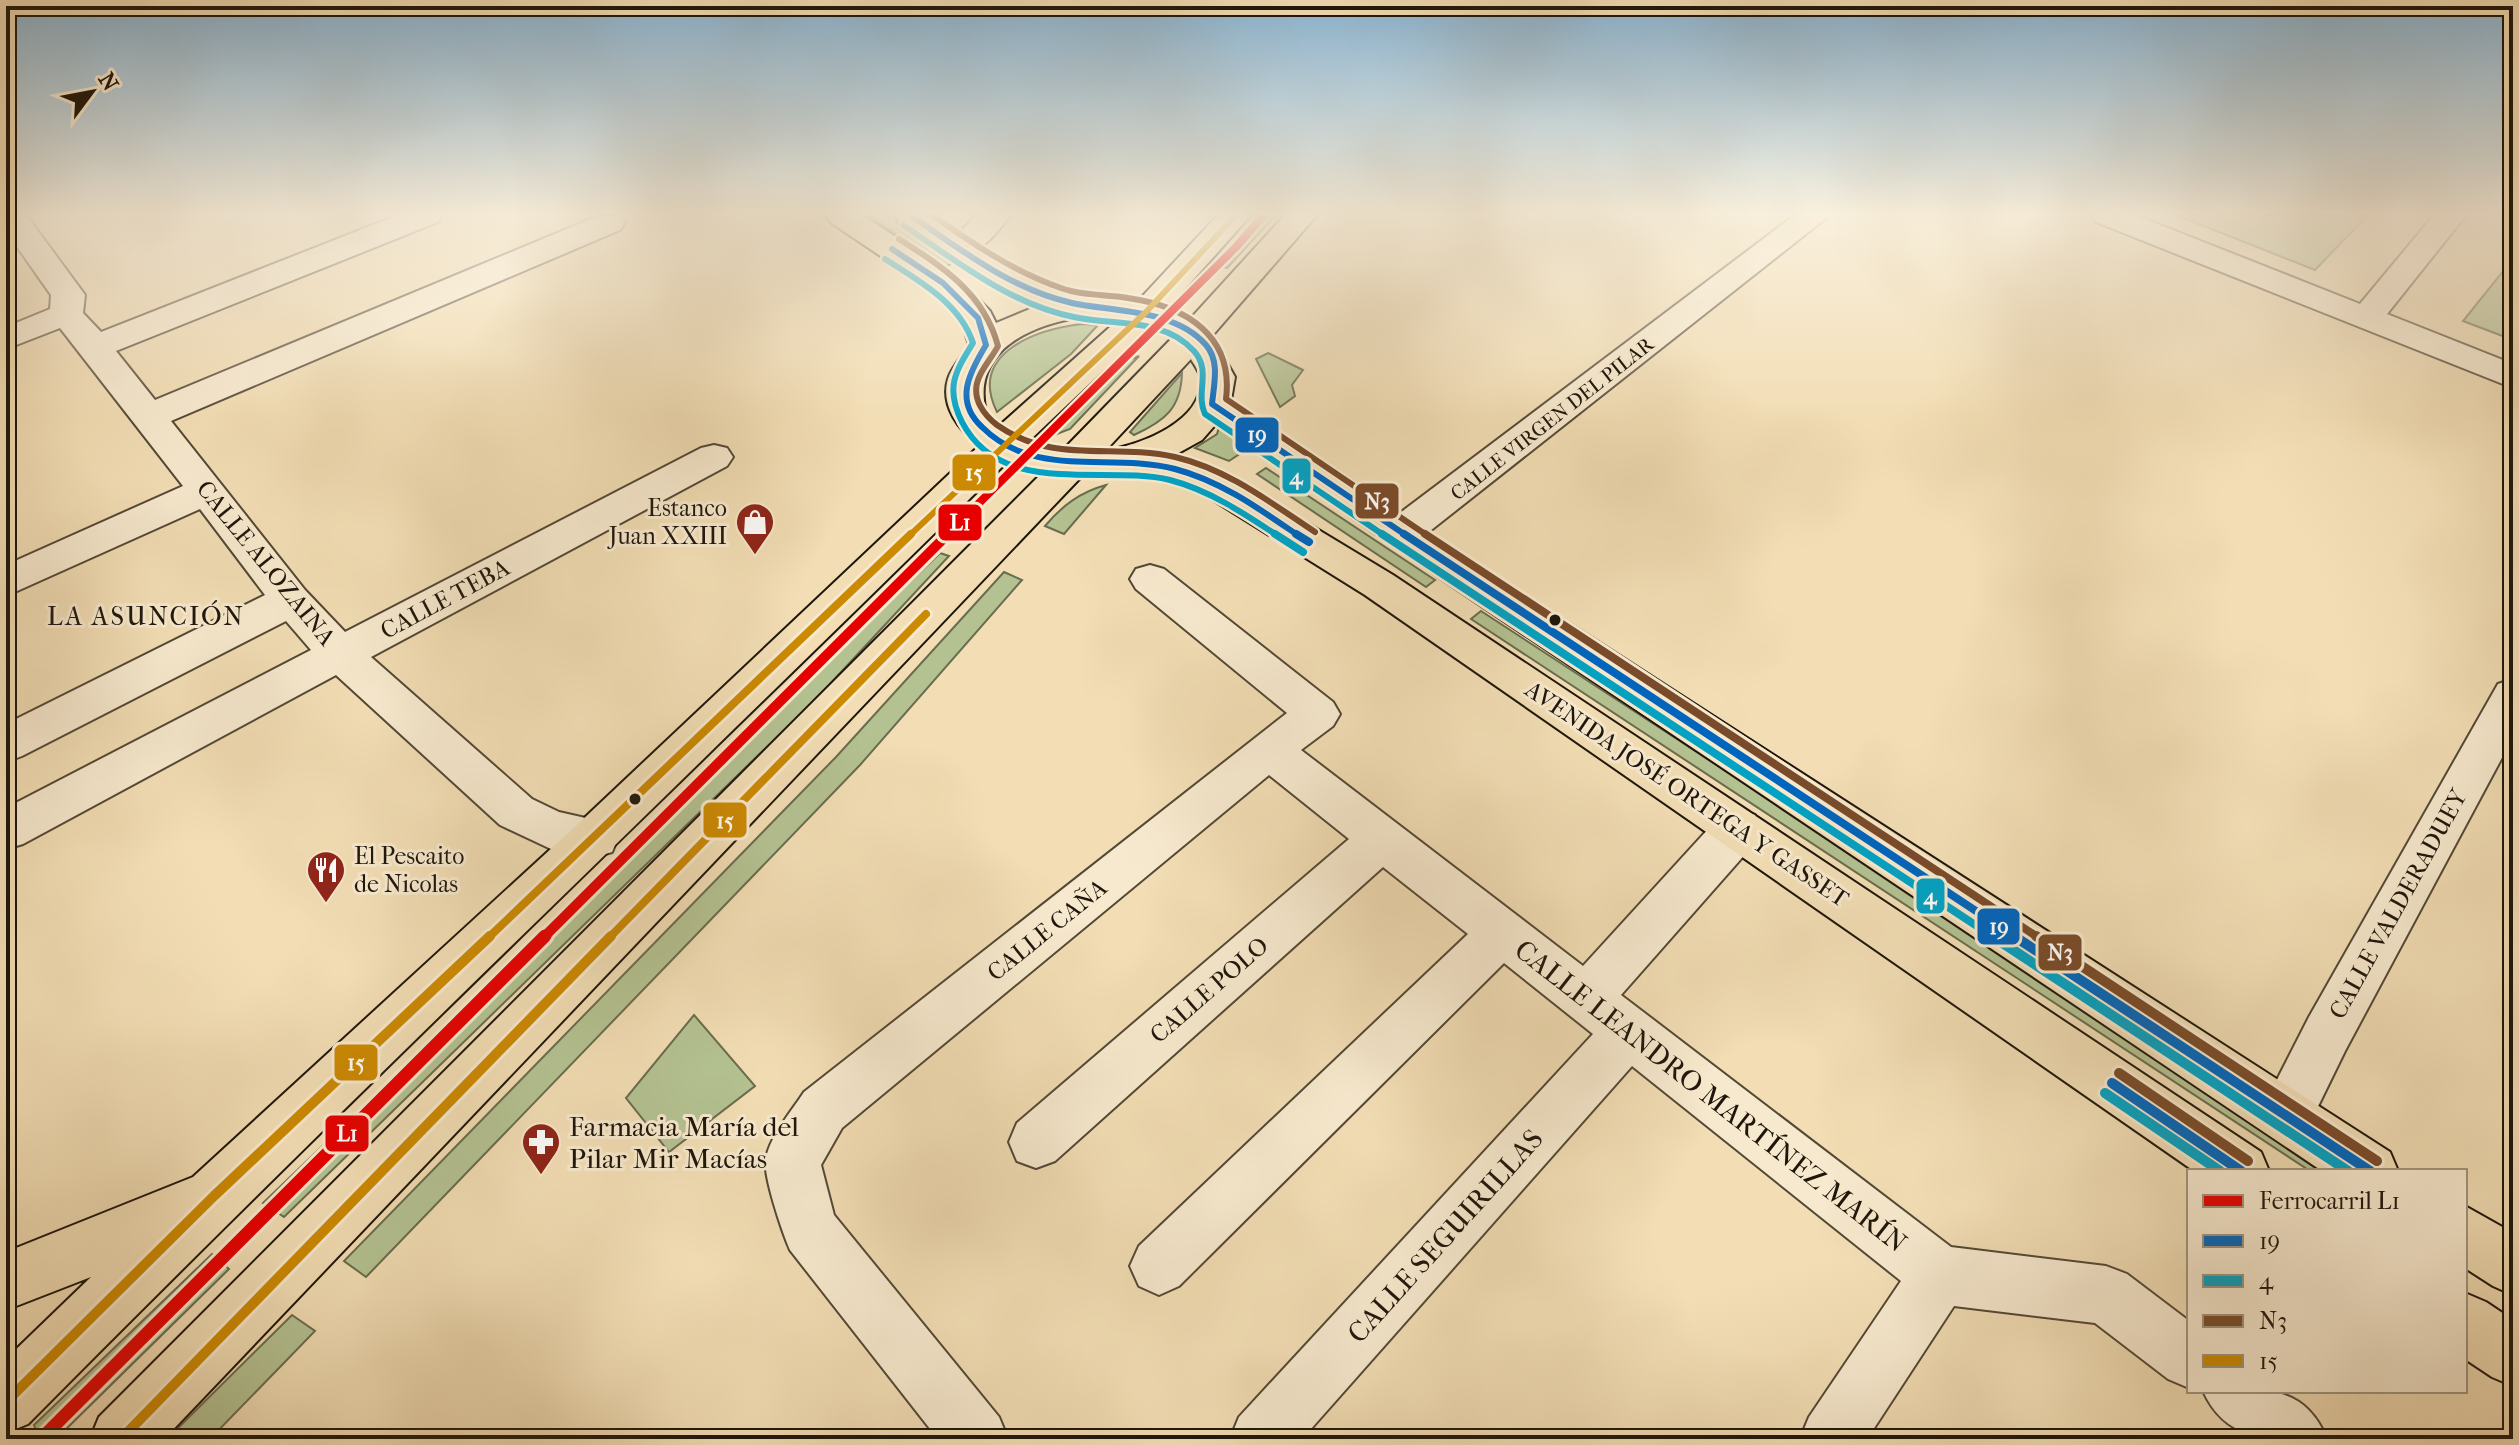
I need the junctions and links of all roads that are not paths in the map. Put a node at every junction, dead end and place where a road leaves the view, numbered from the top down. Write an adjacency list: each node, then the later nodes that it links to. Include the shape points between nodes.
1 (59, 282): 13 (street, CALLE ALOZAINA, via 68,295)
2 (257, 282): 18 (street)
3 (468, 282): 21 (street)
4 (942, 282): 17 (main road, via 978,318)
5 (1018, 282): 11 (main road)
6 (1173, 282): 12 (main road)
7 (1240, 282): 15 (main road)
8 (1727, 282): 26 (street, CALLE VIRGEN DEL PILAR)
9 (2277, 282): 14 (street)
10 (2395, 282): 14 (street)
11 (1082, 307): 12 (main road); 17 (main road, via 1028,320)
12 (1146, 312): 15 (main road); 22 (main road)
13 (66, 314): 16 (street); 18 (street, CALLE ALOZAINA)
14 (2366, 318): 19 (street)
15 (1193, 334): 20 (main road, via 1211,355 1218,379); 24 (main road)
16 (6, 339)
17 (986, 345): 22 (main road, via 965,379 970,416)
18 (95, 347): 21 (street, CALLE ALOZAINA)
19 (2513, 377)
20 (1212, 404): 24 (main road, via 1175,442 1146,455); 26 (main road)
21 (148, 417): 25 (street, CALLE ALOZAINA)
22 (1001, 447): 24 (main road, AVENIDA JOSÉ ORTEGA Y GASSET, via 1033,459); 36 (main road)
23 (714, 457): 30 (street, CALLE TEBA)
24 (1091, 464): 34 (main road, AVENIDA JOSÉ ORTEGA Y GASSET, via 1172,468 1218,486 1379,585); 56 (main road)
25 (208, 490): 28 (street); 29 (street, CALLE ALOZAINA)
26 (1402, 532): 41 (main road)
27 (1150, 579): 33 (street, CALLE CAÑA, via 1318,714)
28 (6, 582)
29 (291, 600): 30 (street, CALLE ALOZAINA); 32 (street)
30 (340, 654): 35 (street, CALLE TEBA); 36 (street, CALLE ALOZAINA, via 516,812 551,830)
31 (2513, 696): 41 (street, CALLE VALDERADUEY)
32 (6, 744)
33 (1269, 750): 37 (street, CALLE LEANDRO MARTÍNEZ MARÍN); 57 (street, CALLE CAÑA, via 823,1110 792,1161 810,1230)
34 (1738, 829): 39 (street); 43 (main road, AVENIDA JOSÉ ORTEGA Y GASSET)
35 (6, 830)
36 (595, 838): 45 (main road)
37 (1382, 839): 38 (street, CALLE LEANDRO MARTÍNEZ MARÍN); 42 (street, CALLE POLO)
38 (1502, 933): 39 (street, CALLE LEANDRO MARTÍNEZ MARÍN); 47 (street)
39 (1586, 998): 40 (street, CALLE LEANDRO MARTÍNEZ MARÍN)
40 (1629, 1032): 49 (street, CALLE LEANDRO MARTÍNEZ MARÍN); 58 (street, CALLE SEGUIRILLAS)
41 (2286, 1115): 44 (main road)
42 (1036, 1142)
43 (2238, 1169)
44 (2367, 1169)
45 (214, 1196): 50 (main road); 55 (main road)
46 (2467, 1236): 48 (main road)
47 (1159, 1266)
48 (2513, 1266)
49 (1940, 1275): 52 (street, via 2106,1295); 59 (street)
50 (6, 1281)
51 (2467, 1324): 53 (main road)
52 (2187, 1356)
53 (2513, 1356)
54 (2236, 1393): 60 (street)
55 (6, 1402)
56 (121, 1439)
57 (977, 1439)
58 (1261, 1439)
59 (1831, 1439)
60 (2296, 1439)

